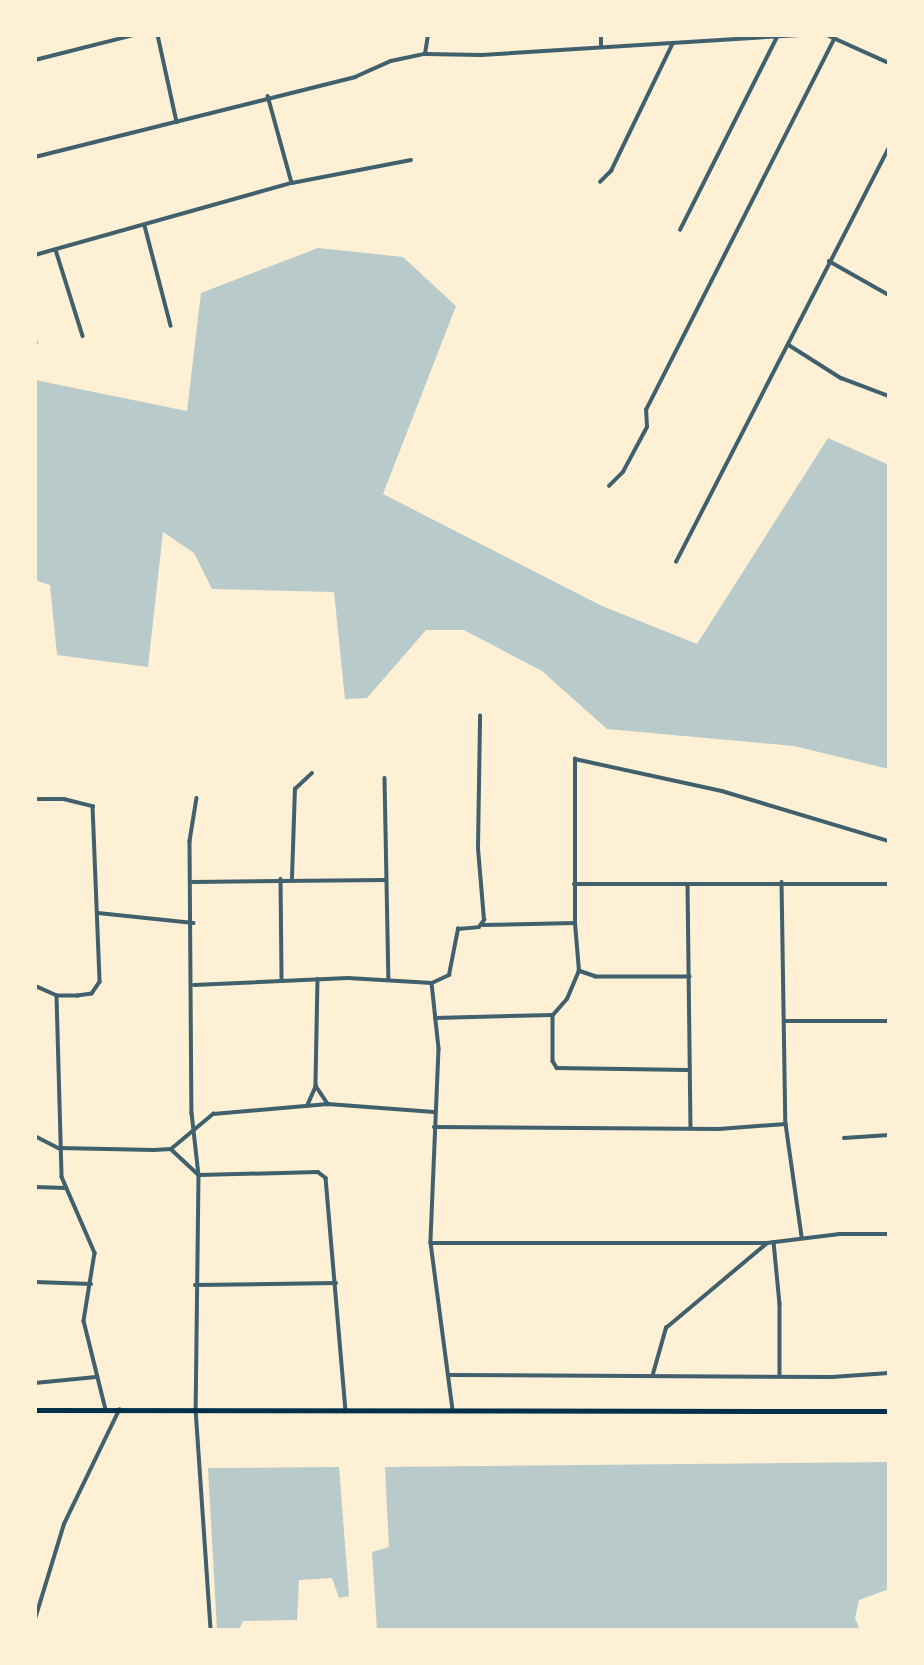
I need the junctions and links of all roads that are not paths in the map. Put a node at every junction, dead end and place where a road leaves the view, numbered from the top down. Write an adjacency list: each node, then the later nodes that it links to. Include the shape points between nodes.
1 (134, 35): 14 (street)
2 (158, 35): 17 (street)
3 (428, 35): 13 (street)
4 (601, 35): 12 (street)
5 (699, 35): 10 (street)
6 (804, 35): 9 (street)
7 (827, 35): 8 (street)
8 (835, 38): 15 (street); 33 (street, via 646,410 647,427 623,472)
9 (776, 39): 10 (street); 24 (street)
10 (696, 41): 11 (street)
11 (673, 43): 12 (street); 21 (street, via 611,171)
12 (601, 45): 13 (street, via 482,55)
13 (425, 54): 16 (street, via 391,61 355,77)
14 (35, 60)
15 (889, 63)
16 (268, 96): 17 (street); 22 (street)
17 (177, 122): 19 (street)
18 (889, 148): 27 (street)
19 (35, 157)
20 (411, 160): 22 (street)
21 (600, 182)
22 (292, 183): 23 (street)
23 (145, 226): 25 (street); 29 (street)
24 (680, 230)
25 (56, 250): 26 (street); 30 (street)
26 (35, 255)
27 (829, 261): 28 (street); 31 (street)
28 (889, 295)
29 (171, 326)
30 (83, 336)
31 (789, 345): 32 (street, via 841,378); 34 (street, via 761,389)
32 (889, 396)
33 (609, 486)
34 (676, 562)
35 (480, 716): 52 (street)
36 (312, 773): 41 (street, via 295,789)
37 (385, 778): 43 (street)
38 (197, 798): 44 (street, via 190,841)
39 (35, 799): 49 (street, via 93,806)
40 (889, 841): 46 (street, via 722,791 575,759)
41 (292, 878): 42 (street); 43 (street)
42 (281, 879): 44 (street); 55 (street)
43 (386, 880): 56 (street)
44 (192, 882): 50 (street)
45 (782, 882): 47 (street); 48 (street); 64 (street)
46 (575, 884): 47 (street); 51 (street)
47 (688, 884): 54 (street)
48 (889, 884)
49 (98, 913): 50 (street); 61 (street, via 98,989 93,994)
50 (193, 923): 59 (street)
51 (575, 923): 52 (street); 53 (street)
52 (483, 925): 58 (street, via 458,929 449,975)
53 (579, 971): 54 (street, via 596,977); 62 (street, via 567,999)
54 (690, 977): 66 (street)
55 (282, 978): 57 (street); 59 (street)
56 (388, 978): 57 (street); 58 (street)
57 (317, 979): 67 (street)
58 (432, 983): 63 (street)
59 (193, 985): 72 (street)
60 (35, 986): 61 (street)
61 (57, 996): 78 (street)
62 (553, 1015): 63 (street); 66 (street, via 553,1061 558,1068)
63 (435, 1018): 70 (street, via 439,1049)
64 (785, 1021): 65 (street); 71 (street)
65 (889, 1021)
66 (688, 1070): 74 (street)
67 (316, 1086): 68 (street); 69 (street)
68 (328, 1104): 69 (street); 70 (street)
69 (307, 1106): 72 (street, via 213,1114)
70 (434, 1112): 73 (street)
71 (786, 1124): 74 (street); 84 (street)
72 (195, 1127): 79 (street); 80 (street)
73 (434, 1127): 74 (street); 87 (street)
74 (691, 1127)
75 (889, 1135): 77 (street)
76 (35, 1136): 78 (street)
77 (845, 1138)
78 (59, 1147): 79 (street); 82 (street)
79 (171, 1149): 80 (street)
80 (198, 1175): 89 (street, via 323,1174); 91 (street)
81 (35, 1187): 82 (street)
82 (66, 1188): 90 (street, via 95,1253)
83 (889, 1234): 84 (street)
84 (802, 1237): 85 (street)
85 (774, 1242): 86 (street); 95 (street)
86 (767, 1243): 87 (street); 93 (street, via 666,1328)
87 (431, 1244): 94 (street)
88 (35, 1282): 90 (street)
89 (336, 1283): 91 (street); 102 (street)
90 (91, 1284): 96 (street, via 84,1321)
91 (195, 1285): 98 (street, via 200,1371)
92 (889, 1373): 95 (street)
93 (653, 1374): 94 (street); 95 (street)
94 (449, 1375): 103 (street)
95 (780, 1375)
96 (96, 1377): 97 (street); 100 (street)
97 (35, 1382)
98 (196, 1409): 101 (main road); 102 (main road); 106 (street)
99 (35, 1410): 100 (main road)
100 (106, 1410): 101 (main road)
101 (119, 1410): 105 (street, via 64,1524)
102 (346, 1410): 103 (main road)
103 (453, 1411): 104 (main road)
104 (889, 1411)
105 (35, 1619)
106 (211, 1630)

